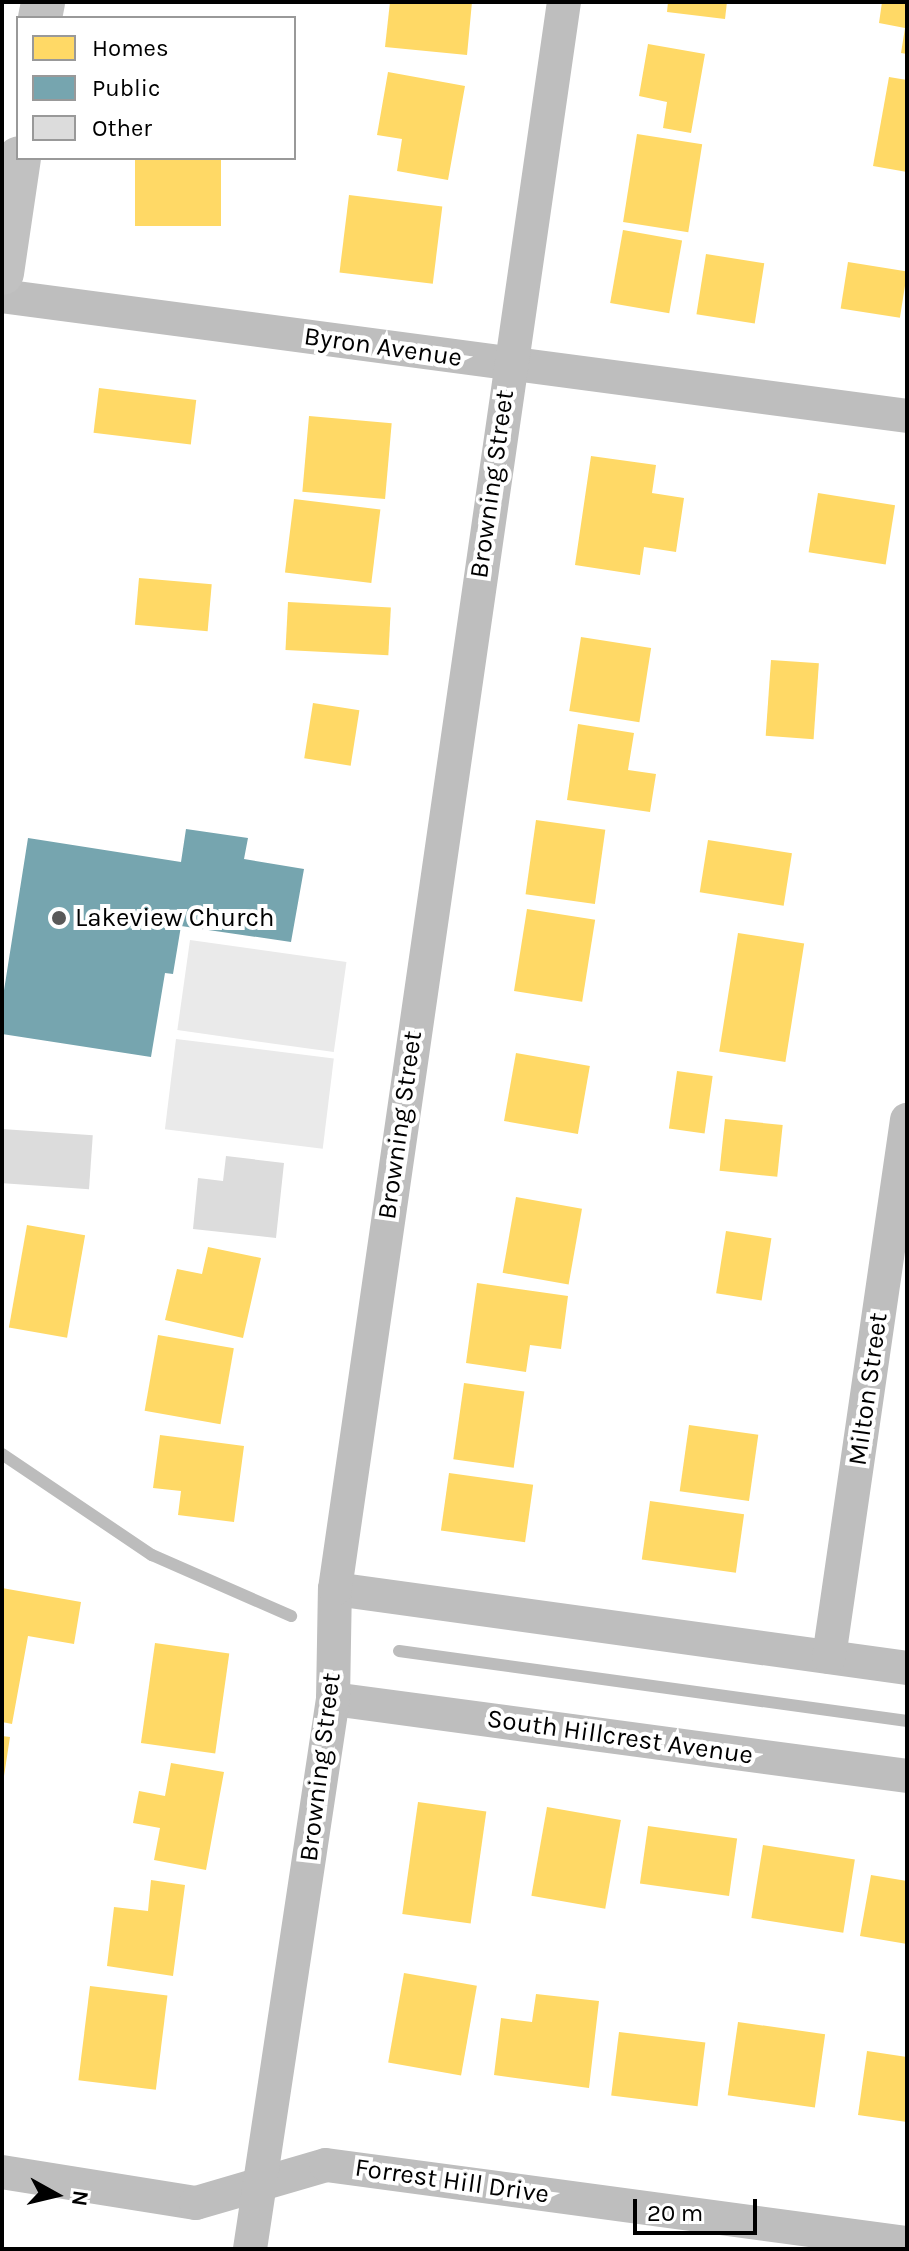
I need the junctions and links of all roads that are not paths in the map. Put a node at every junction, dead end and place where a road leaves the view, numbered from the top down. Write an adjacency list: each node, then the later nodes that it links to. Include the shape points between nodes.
1 (564, 2): 5 (street, Browning Street)
2 (19, 160): 3 (street)
3 (2, 273)
4 (2, 296): 5 (street, Byron Avenue)
5 (509, 363): 6 (street, Byron Avenue); 8 (street, Browning Street)
6 (907, 416)
7 (907, 1120): 9 (street, Milton Street)
8 (335, 1589): 9 (street); 11 (street, Browning Street)
9 (829, 1657): 10 (street)
10 (907, 1668)
11 (333, 1699): 12 (street, South Hillcrest Avenue); 14 (street, Browning Street)
12 (907, 1776)
13 (2, 2172): 14 (street, Forrest Hill Drive, via 196,2203)
14 (260, 2184): 15 (street, Forrest Hill Drive, via 326,2165); 16 (street, Browning Street)
15 (907, 2243)
16 (250, 2249)

